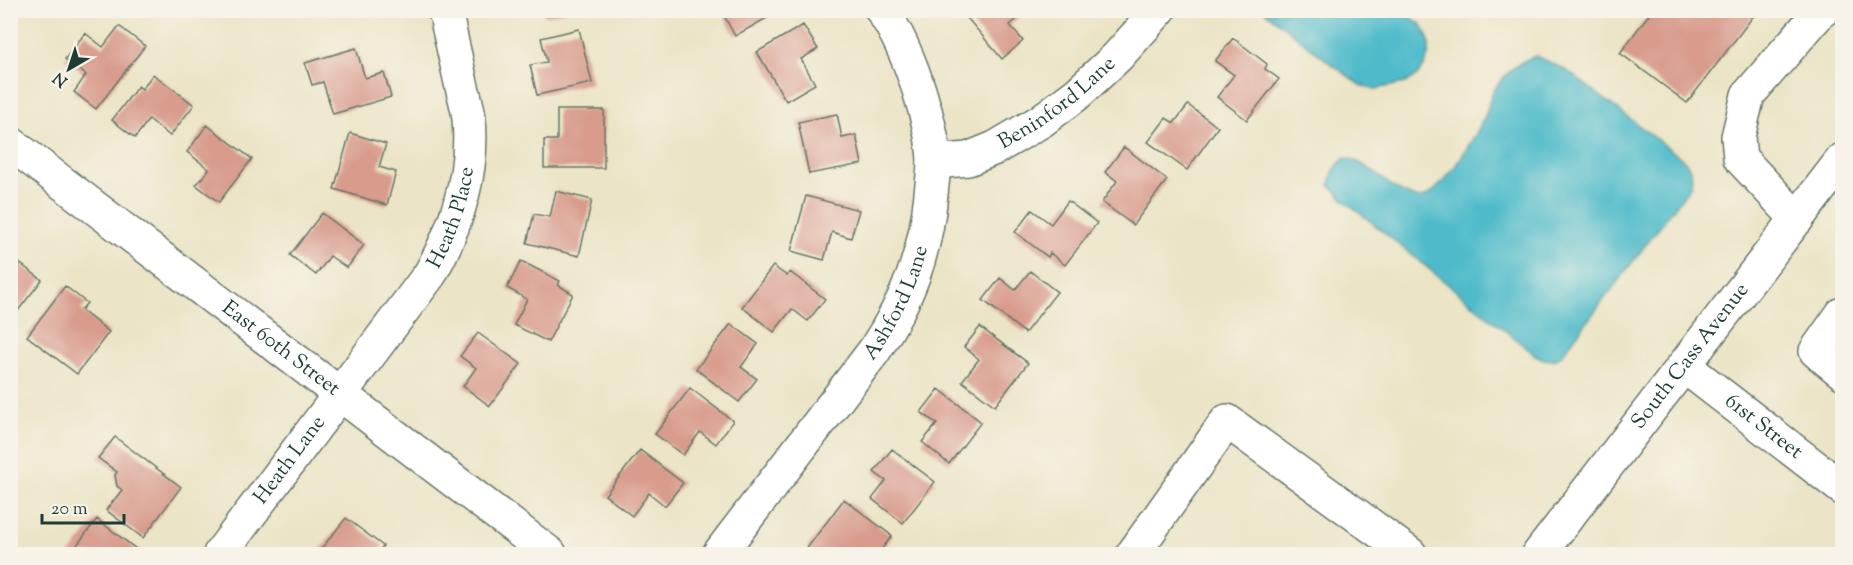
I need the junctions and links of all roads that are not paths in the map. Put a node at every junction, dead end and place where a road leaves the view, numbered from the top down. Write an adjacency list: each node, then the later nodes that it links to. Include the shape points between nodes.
1 (445, 10): 12 (street, Heath Place, via 469,118 470,148 463,197 447,244 430,274)
2 (882, 10): 7 (street, Ashford Lane, via 915,77)
3 (1159, 10): 7 (street, Beninford Lane, via 1117,57 1041,121 968,159)
4 (1823, 10): 8 (street, via 1748,94 1738,137 1740,158)
5 (10, 143): 12 (street, East 60th Street)
6 (1842, 160): 8 (street, South Cass Avenue)
7 (934, 162): 16 (street, Ashford Lane, via 921,256 909,291 891,324)
8 (1797, 219): 10 (street, South Cass Avenue)
9 (1842, 314): 11 (street, via 1816,351)
10 (1684, 366): 13 (street, 61st Street); 19 (street, South Cass Avenue)
11 (1842, 372)
12 (340, 394): 14 (street, Heath Lane); 15 (street, East 60th Street)
13 (1842, 488)
14 (220, 555)
15 (550, 555)
16 (718, 555)
17 (1133, 555): 18 (street, via 1227,421)
18 (1410, 555)
19 (1539, 555)

